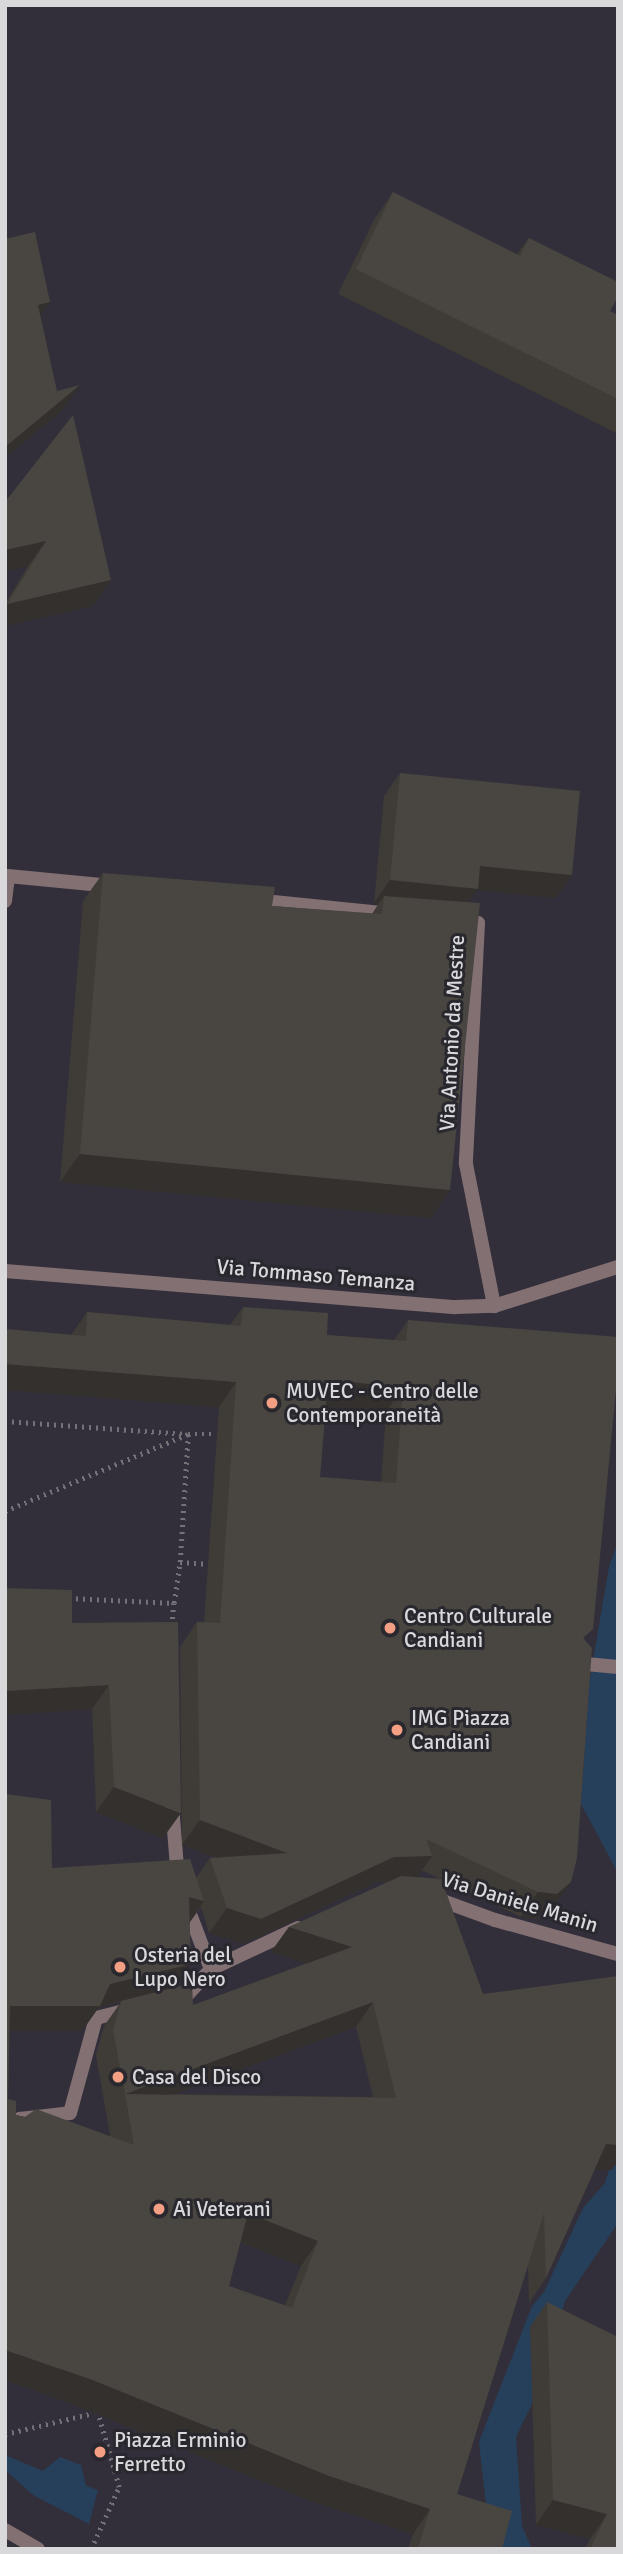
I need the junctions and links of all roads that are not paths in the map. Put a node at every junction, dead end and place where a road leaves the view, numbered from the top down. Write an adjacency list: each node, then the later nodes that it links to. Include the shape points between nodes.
1 (6, 871): 2 (street); 4 (street)
2 (132, 888)
3 (243, 899): 5 (street)
4 (5, 901)
5 (409, 916)
6 (437, 919): 9 (street, Via Antonio da Mestre, via 478,923 466,1164)
7 (618, 1266): 9 (street, Via Tommaso Temanza)
8 (5, 1271): 9 (street, Via Tommaso Temanza, via 456,1307)
9 (494, 1306)
10 (575, 1663): 11 (street)
11 (618, 1667)
12 (172, 1784): 16 (street, via 175,1864)
13 (414, 1890): 15 (street, Via Daniele Manin, via 495,1920)
14 (310, 1923): 16 (street)
15 (618, 1954)
16 (211, 1969): 17 (street, via 187,1996 96,2018 70,2113 20,2119)
17 (5, 2133)
18 (5, 2529): 19 (street)
19 (38, 2549)

